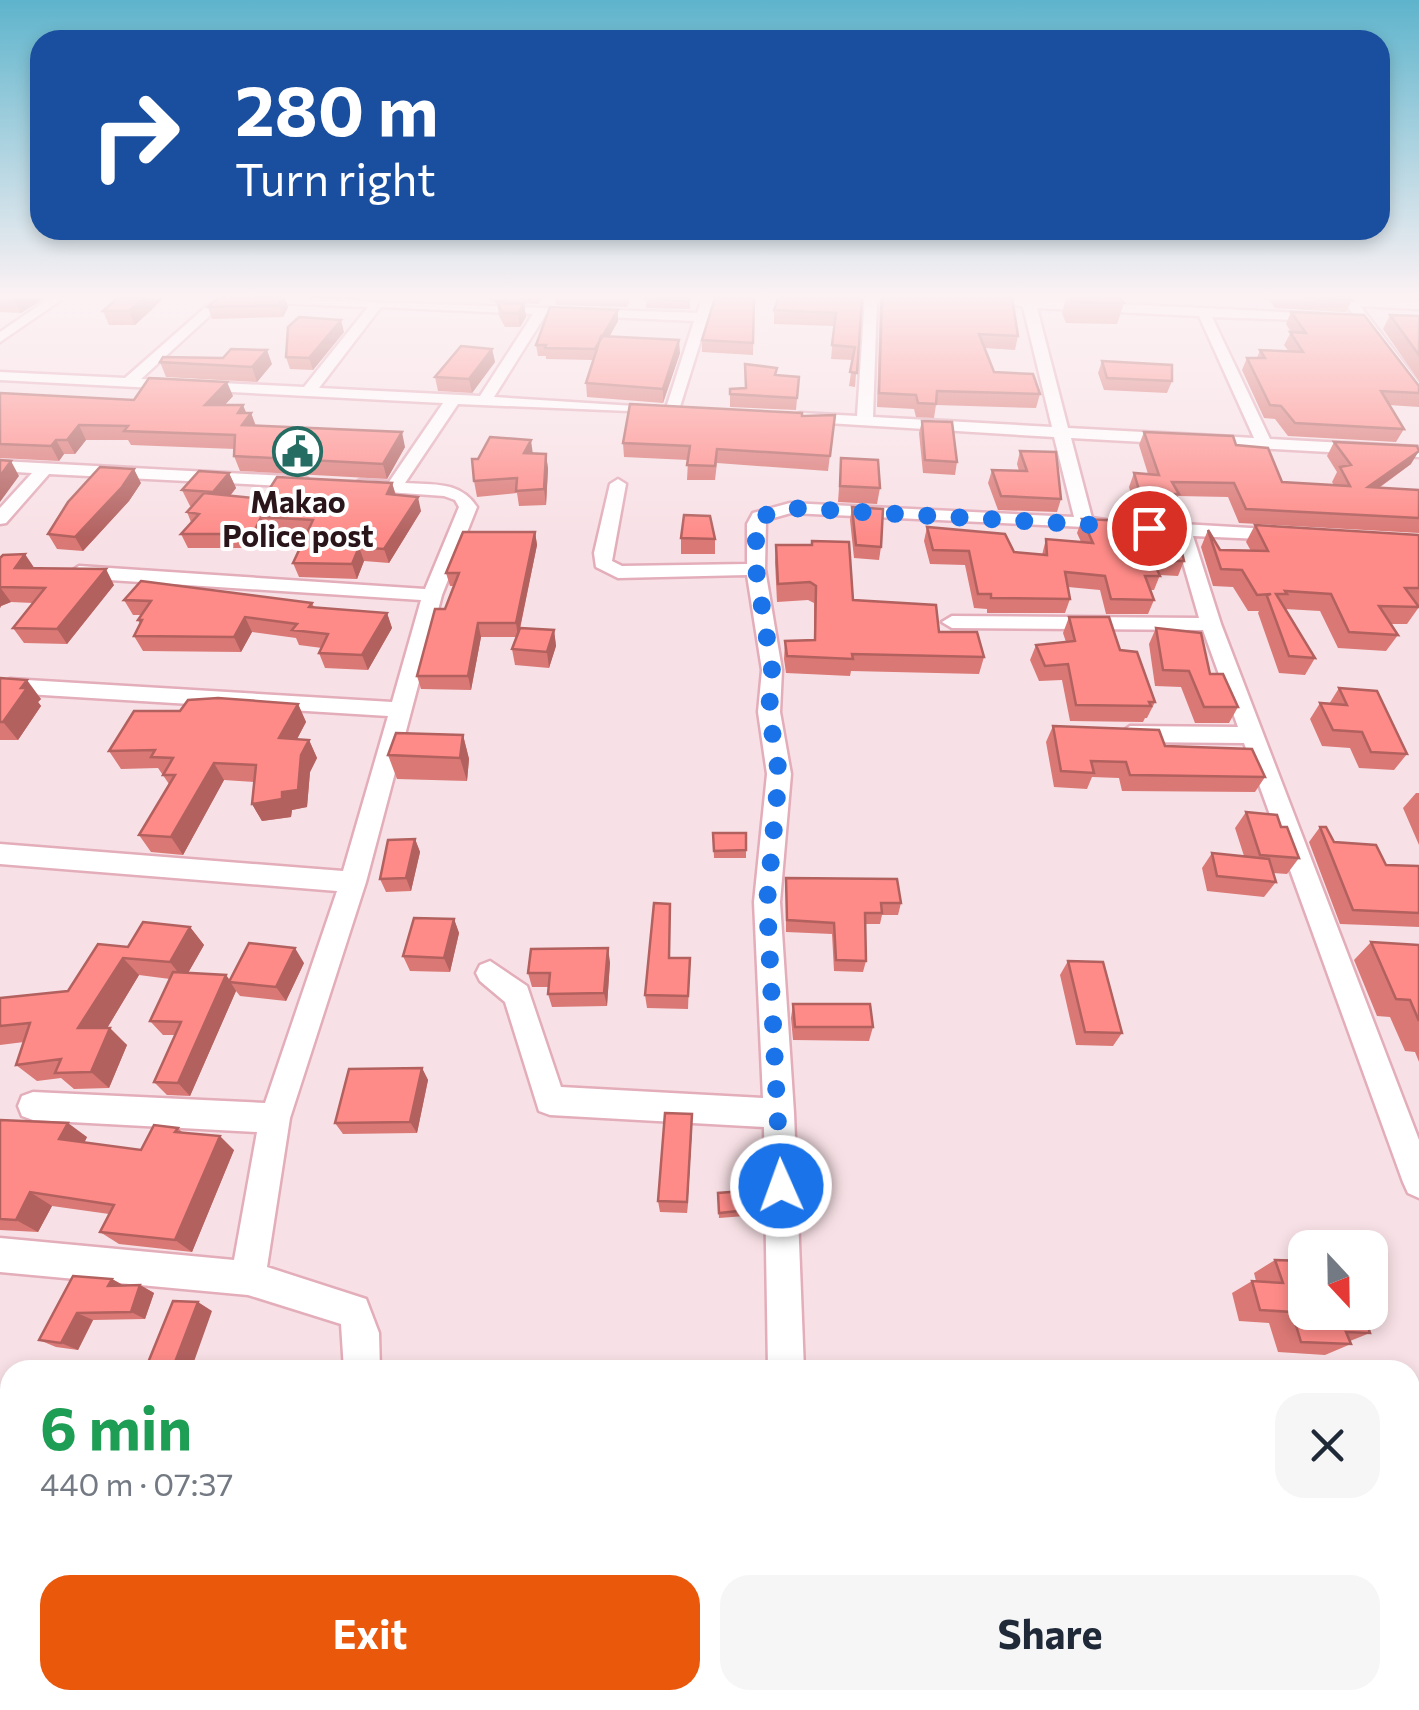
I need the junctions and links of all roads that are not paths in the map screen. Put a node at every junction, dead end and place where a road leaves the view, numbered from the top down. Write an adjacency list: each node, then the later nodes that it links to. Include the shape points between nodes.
1 (39, 378): 9 (street)
2 (134, 378): 9 (street)
3 (319, 378): 10 (street)
4 (498, 378): 12 (street)
5 (682, 378): 13 (street)
6 (866, 378): 16 (street)
7 (1044, 378): 17 (street)
8 (1229, 378): 18 (street)
9 (129, 382): 10 (street)
10 (309, 391): 11 (street)
11 (454, 400): 12 (street); 25 (street, via 422,449 407,459)
12 (484, 400): 13 (street)
13 (672, 410): 14 (street)
14 (692, 411)
15 (788, 417): 16 (street)
16 (864, 422): 17 (street)
17 (1062, 434): 18 (street); 27 (street)
18 (1264, 443): 19 (street)
19 (1419, 452)
20 (0, 466): 21 (street)
21 (44, 470): 22 (street); 26 (street)
22 (317, 483)
23 (337, 484): 25 (street)
24 (618, 484): 32 (street, via 603,554 610,569)
25 (395, 487): 34 (street, via 446,491 462,496 468,507)
26 (0, 518)
27 (1084, 524): 28 (street); 32 (street, via 790,508 759,517)
28 (1123, 526)
29 (1143, 527): 30 (street)
30 (1182, 530): 31 (street); 36 (street)
31 (1296, 536)
32 (756, 569): 45 (street, via 779,774 767,902)
33 (80, 572): 34 (street)
34 (432, 595): 38 (street)
35 (952, 622): 36 (street)
36 (1211, 624): 40 (street)
37 (10, 686): 38 (street)
38 (403, 710): 42 (street)
39 (1104, 734): 40 (street)
40 (1255, 735): 47 (street)
41 (0, 854): 42 (street)
42 (352, 882): 46 (street)
43 (490, 972): 45 (street, via 517,994 550,1100)
44 (32, 1106): 46 (street)
45 (779, 1113): 51 (street)
46 (276, 1118): 49 (street)
47 (1419, 1182)
48 (0, 1255): 49 (street)
49 (248, 1278): 50 (street, via 354,1311)
50 (363, 1360)
51 (786, 1360)

